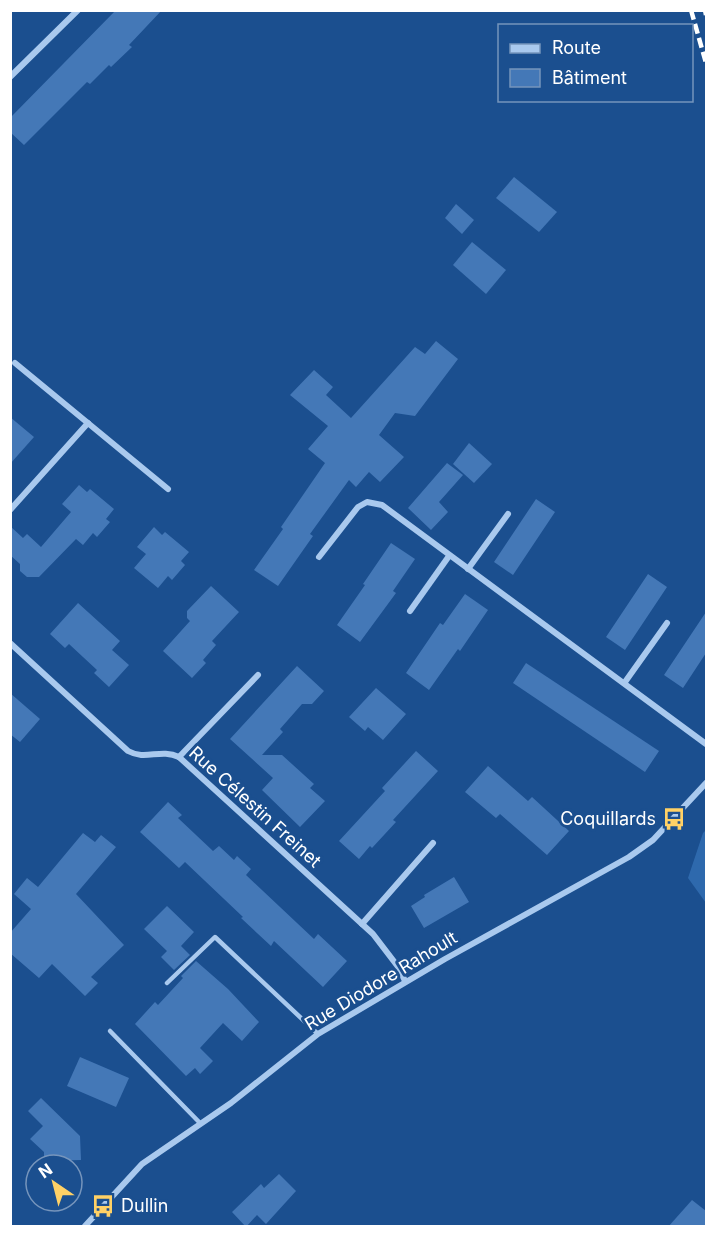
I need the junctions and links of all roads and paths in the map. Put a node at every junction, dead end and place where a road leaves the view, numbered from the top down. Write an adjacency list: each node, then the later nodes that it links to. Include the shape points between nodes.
1 (78, 10): 2 (street)
2 (10, 77)
3 (15, 363): 4 (street)
4 (88, 423): 5 (street); 6 (street)
5 (168, 489)
6 (10, 510)
7 (508, 514): 10 (street)
8 (319, 556): 9 (street, via 358,507 367,502 382,505)
9 (448, 556): 10 (street); 11 (street)
10 (468, 569): 15 (street)
11 (410, 611)
12 (667, 623): 15 (street)
13 (10, 643): 17 (street, Rue Célestin Freinet, via 128,751 144,756 161,752)
14 (258, 675): 17 (street)
15 (625, 682): 16 (street)
16 (706, 744)
17 (180, 757): 20 (street, Rue Célestin Freinet)
18 (706, 783): 21 (street, Rue Diodore Rahoult, via 653,840 629,856)
19 (433, 843): 20 (street)
20 (362, 924): 21 (street, Rue Célestin Freinet, via 395,961)
21 (405, 981): 24 (street, Rue Diodore Rahoult)
22 (167, 983): 24 (lane, via 214,937)
23 (110, 1031): 25 (lane)
24 (318, 1034): 25 (street, Rue Diodore Rahoult)
25 (200, 1123): 26 (street, Rue Diodore Rahoult, via 142,1164)
26 (86, 1227)

